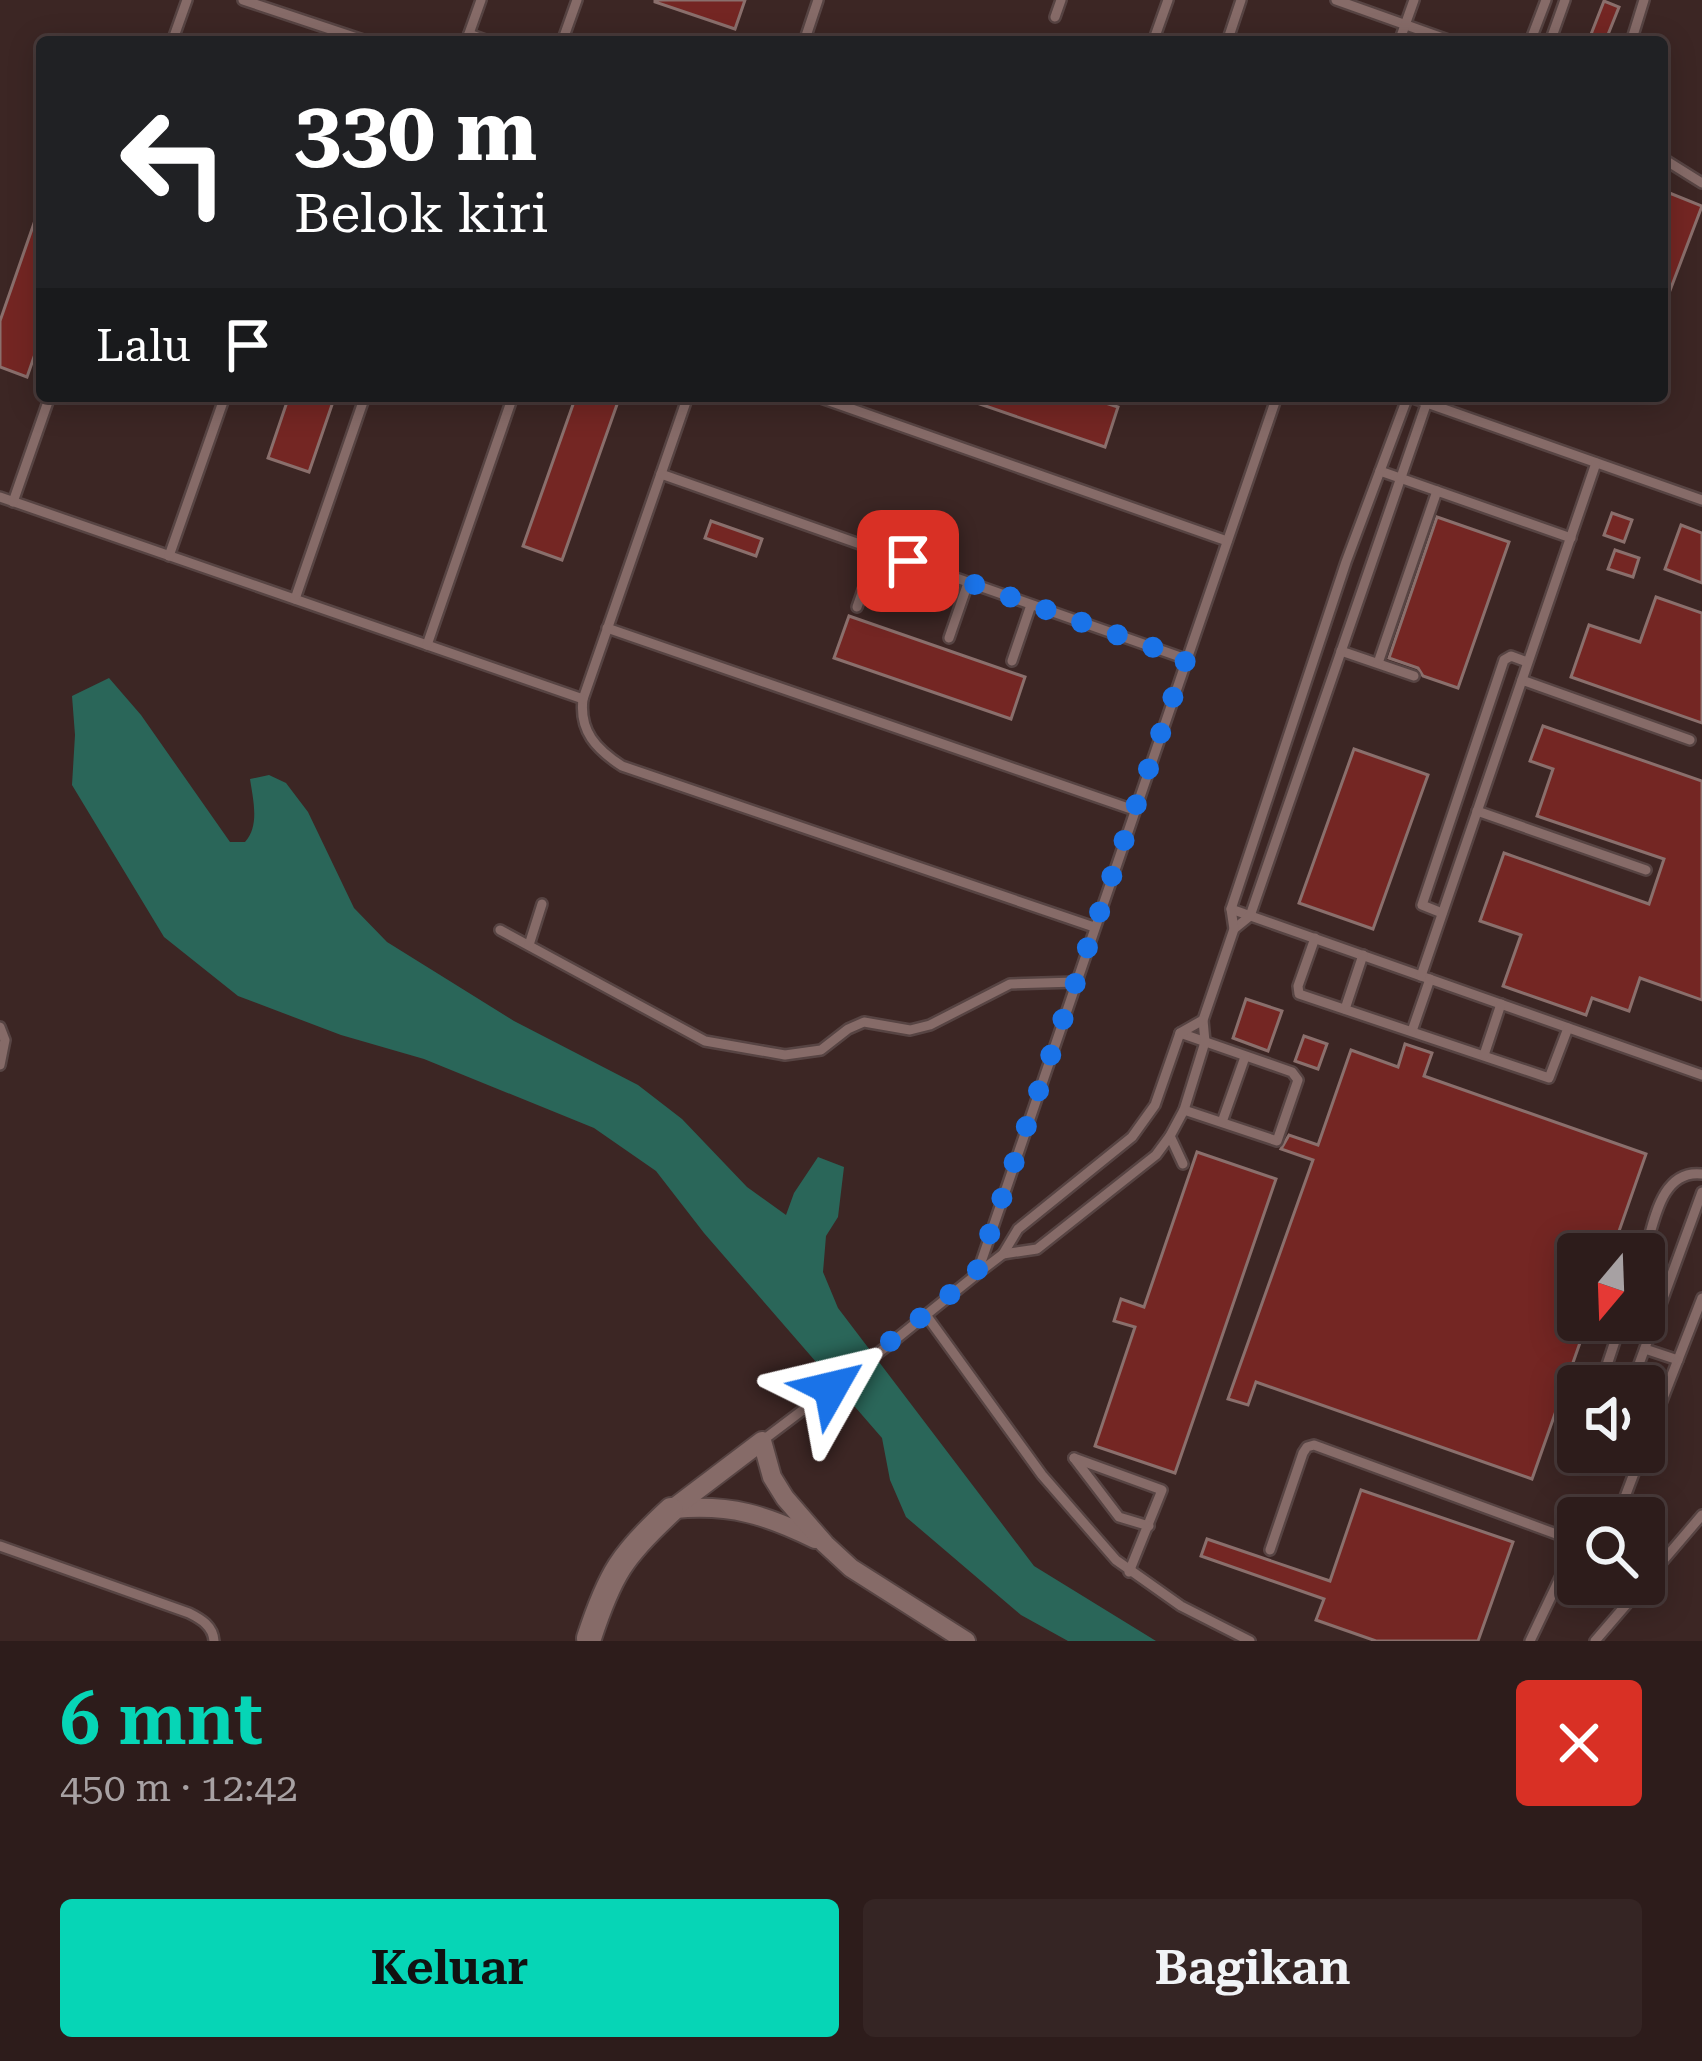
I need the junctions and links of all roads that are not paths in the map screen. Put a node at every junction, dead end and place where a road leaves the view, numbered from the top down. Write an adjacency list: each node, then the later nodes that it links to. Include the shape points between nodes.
1 (187, 0): 16 (lane)
2 (243, 0): 17 (lane)
3 (481, 0): 18 (lane)
4 (577, 0): 19 (lane)
5 (818, 0): 20 (lane)
6 (1061, 0): 14 (lane)
7 (1168, 0): 21 (lane)
8 (1241, 0): 22 (lane)
9 (1336, 0): 15 (lane)
10 (1414, 0): 15 (lane)
11 (1546, 0): 25 (lane)
12 (1565, 0): 26 (lane)
13 (1644, 0): 27 (lane)
14 (1055, 17)
15 (1405, 25): 23 (lane); 24 (lane)
16 (174, 36)
17 (343, 36)
18 (468, 36)
19 (564, 36)
20 (806, 36)
21 (1155, 36)
22 (1229, 36)
23 (1401, 36)
24 (1437, 36)
25 (1532, 36)
26 (1552, 36)
27 (1633, 36)
28 (1668, 162): 29 (lane)
29 (1702, 183)
30 (48, 402): 47 (lane)
31 (223, 402): 51 (lane)
32 (363, 402): 53 (lane)
33 (511, 402): 58 (lane)
34 (686, 402): 42 (lane)
35 (832, 402): 49 (lane)
36 (1274, 402): 49 (lane)
37 (1405, 402): 41 (lane)
38 (1427, 402): 43 (lane)
39 (1436, 402): 40 (lane)
40 (1596, 464): 46 (lane); 48 (lane)
41 (1380, 471): 43 (lane); 72 (lane)
42 (661, 474): 50 (lane); 56 (lane)
43 (1401, 479): 44 (lane); 59 (lane)
44 (1437, 491): 48 (lane); 63 (lane)
45 (0, 497): 47 (lane)
46 (1702, 500)
47 (14, 502): 51 (lane)
48 (1571, 538): 62 (lane)
49 (1227, 541): 60 (lane)
50 (877, 550): 52 (lane); 55 (lane)
51 (169, 556): 53 (lane)
52 (968, 583): 54 (lane); 57 (lane)
53 (295, 599): 58 (lane)
54 (1031, 604): 60 (lane); 61 (lane)
55 (857, 607)
56 (607, 628): 66 (lane); 68 (lane)
57 (949, 638)
58 (427, 645): 66 (lane)
59 (1341, 651): 63 (lane); 74 (lane)
60 (1186, 659): 68 (lane)
61 (1012, 661)
62 (1527, 662): 65 (lane); 73 (lane, via 1504,660 1423,901)
63 (1378, 663): 64 (lane)
64 (1414, 676)
65 (1522, 680): 67 (lane); 69 (lane)
66 (583, 699): 75 (lane, via 589,737 622,766)
67 (1690, 740)
68 (1134, 810): 75 (lane)
69 (1477, 811): 70 (lane); 73 (lane)
70 (1646, 870)
71 (542, 904): 79 (lane)
72 (1231, 908): 74 (lane); 76 (lane)
73 (1442, 913): 81 (lane)
74 (1250, 916): 76 (lane); 78 (lane)
75 (1094, 927): 82 (lane)
76 (1234, 929): 85 (lane)
77 (500, 930): 79 (lane)
78 (1315, 938): 80 (lane); 84 (lane, via 1297,991)
79 (529, 945): 82 (lane, via 705,1042 784,1055 820,1050 864,1022 929,1025 1010,984)
80 (1364, 955): 81 (lane); 84 (lane)
81 (1425, 977): 83 (lane); 88 (lane)
82 (1076, 982): 103 (lane)
83 (1501, 1004): 87 (lane); 91 (lane)
84 (1346, 1009): 88 (lane)
85 (1203, 1020): 89 (lane); 90 (lane)
86 (0, 1028): 93 (lane)
87 (1568, 1028): 91 (lane, via 1549,1078); 94 (lane)
88 (1412, 1031): 91 (lane)
89 (1180, 1033): 90 (lane); 102 (lane, via 1155,1105 1132,1137 1018,1229)
90 (1205, 1042): 92 (lane); 95 (lane)
91 (1484, 1055)
92 (1245, 1057): 96 (lane); 96 (lane, via 1298,1080 1277,1141)
93 (0, 1065)
94 (1702, 1075)
95 (1184, 1110): 96 (lane); 97 (lane)
96 (1222, 1122)
97 (1171, 1136): 98 (lane); 102 (lane, via 1036,1249)
98 (1183, 1164)
99 (1702, 1174): 101 (lane, via 1687,1173 1666,1189)
100 (1702, 1192): 106 (lane)
101 (1651, 1233)
102 (1004, 1254): 103 (lane)
103 (976, 1274): 105 (lane)
104 (1702, 1298): 107 (lane)
105 (926, 1315): 110 (lane); 119 (lane, via 1042,1475)
106 (1645, 1349): 107 (lane); 108 (lane)
107 (1678, 1360): 109 (lane)
108 (1639, 1365)
109 (1665, 1393)
110 (762, 1441): 111 (street); 115 (street, via 772,1477)
111 (671, 1510): 115 (street, via 735,1509); 122 (street, via 619,1565)
112 (1702, 1515): 118 (lane)
113 (1149, 1526): 113 (lane, via 1119,1516 1074,1458 1162,1490); 119 (lane)
114 (1557, 1534): 117 (lane, via 1314,1445 1303,1453)
115 (825, 1544): 124 (street)
116 (0, 1546): 123 (lane, via 189,1613)
117 (1270, 1550)
118 (1665, 1559)
119 (1129, 1572): 125 (lane)
120 (1557, 1585): 126 (lane)
121 (1626, 1605): 127 (lane)
122 (591, 1640)
123 (214, 1641)
124 (966, 1641)
125 (1250, 1641)
126 (1530, 1641)
127 (1595, 1641)

